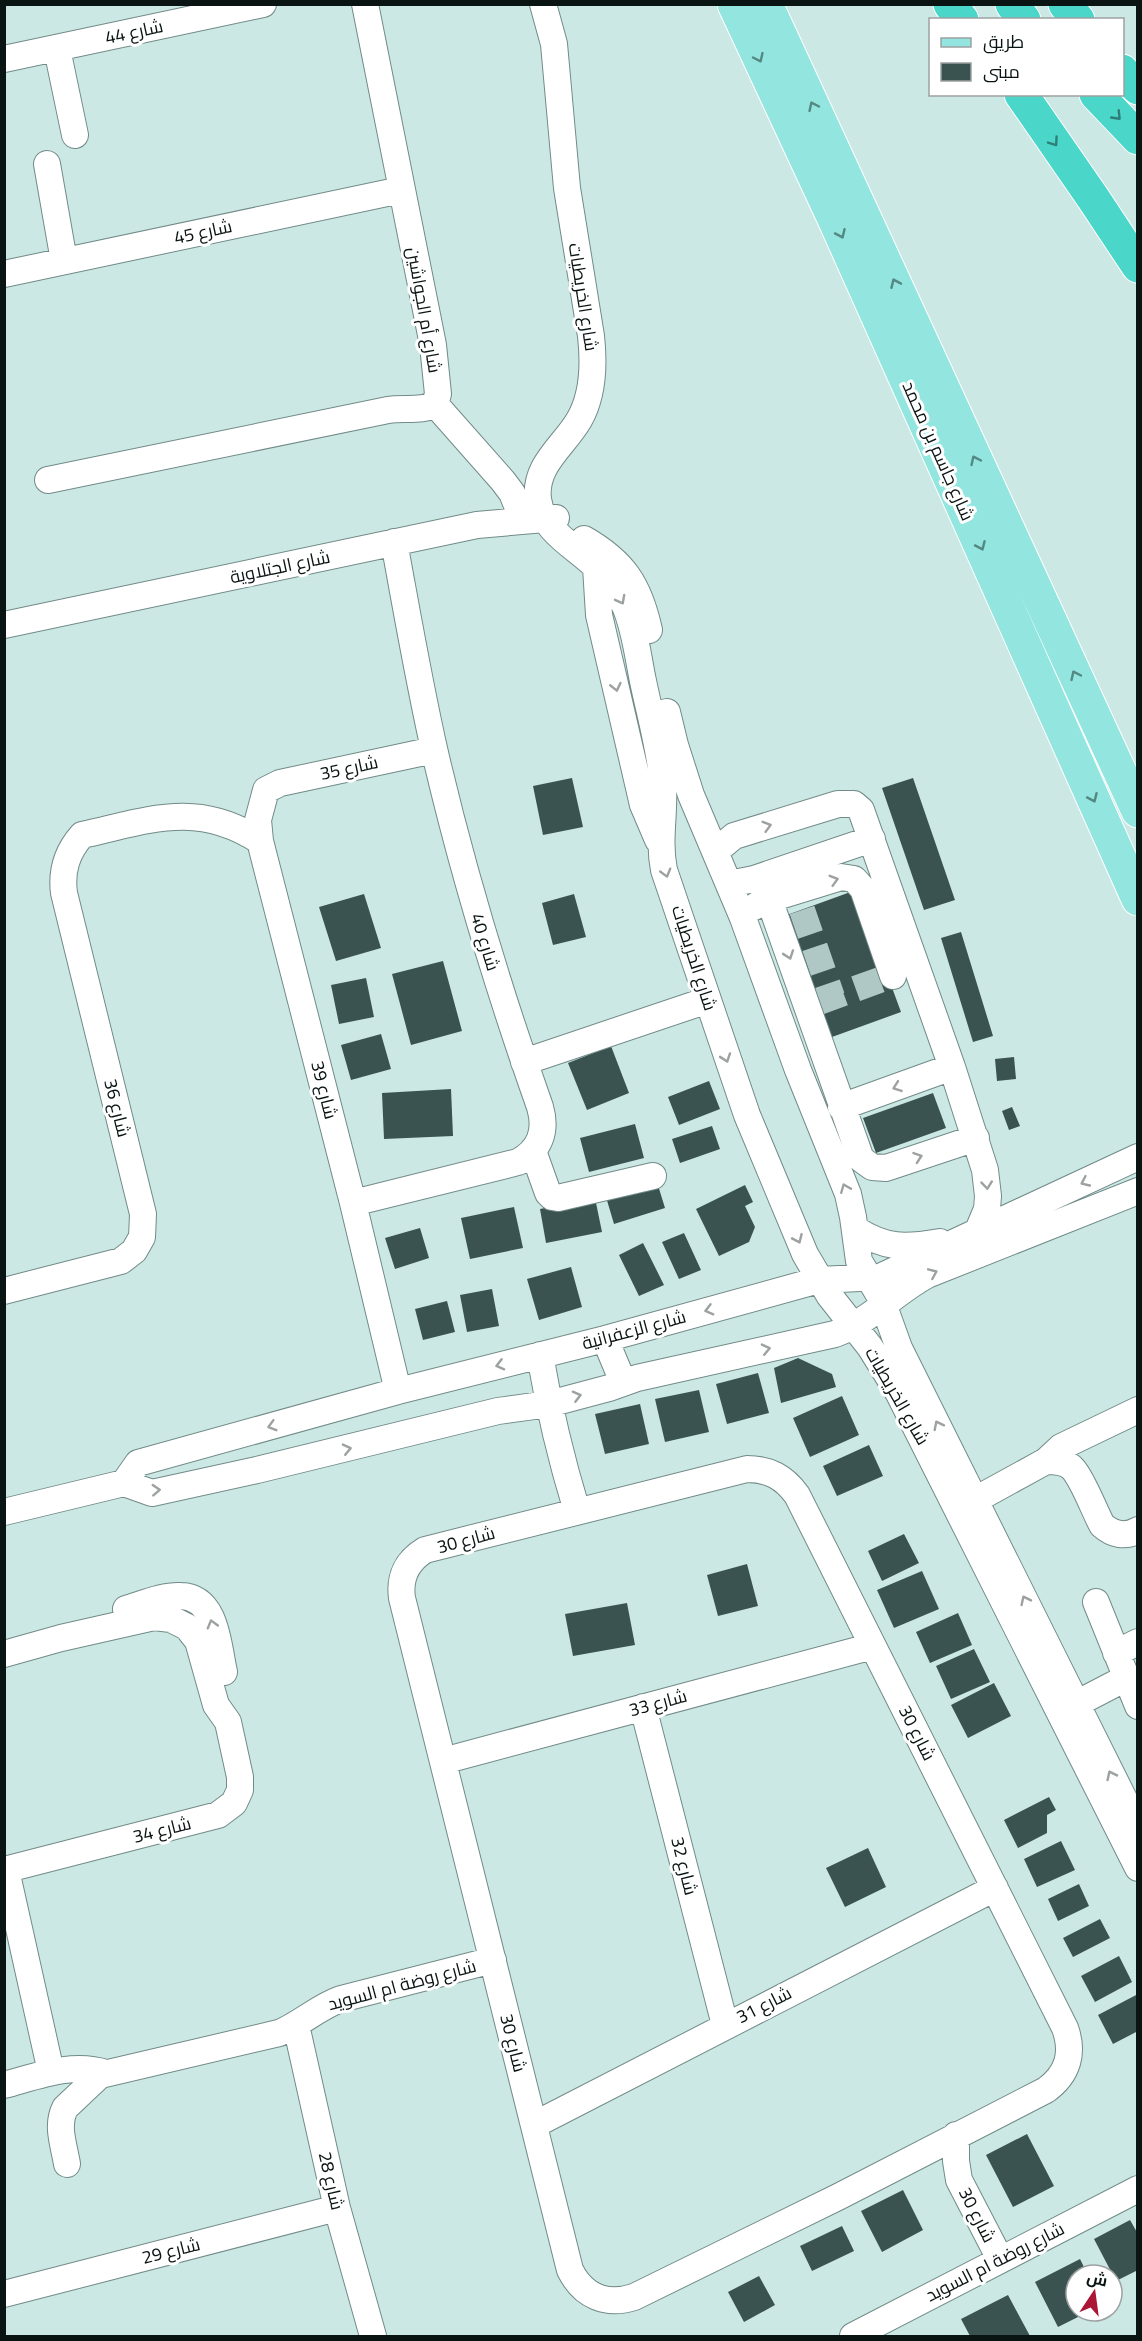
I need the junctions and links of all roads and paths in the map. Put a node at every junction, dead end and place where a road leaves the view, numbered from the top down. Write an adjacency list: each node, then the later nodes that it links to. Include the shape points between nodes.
1 (263, 4): 13 (street, شارع 44)
2 (365, 4): 22 (street, شارع أم الجواشين)
3 (543, 4): 27 (street, شارع الخريطيات, via 554,44 567,188 593,348)
4 (556, 4): 27 (street, شارع الخريطيات, via 567,53 578,185 608,369 605,398)
5 (734, 4): 44 (main road, شارع جاسم بن محمد, one-way to 44)
6 (766, 4): 37 (main road, شارع جاسم بن محمد, one-way to 6)
7 (950, 4): 10 (highway)
8 (1012, 4): 11 (highway)
9 (1065, 4): 12 (highway)
10 (960, 18)
11 (1022, 18)
12 (1076, 18)
13 (57, 49): 14 (street, شارع 44); 19 (street)
14 (4, 59)
15 (1124, 73): 16 (highway)
16 (1137, 88)
17 (1022, 96): 24 (highway, one-way to 24)
18 (1098, 96): 20 (highway, one-way to 20)
19 (75, 135)
20 (1137, 138)
21 (47, 164): 23 (street)
22 (401, 190): 23 (street, شارع 45); 26 (street, شارع أم الجواشين, via 433,345 438,394)
23 (64, 261): 25 (street, شارع 45)
24 (1137, 266)
25 (4, 274)
26 (435, 404): 28 (street, via 388,410); 29 (street, via 512,493)
27 (587, 422): 29 (street, شارع الخريطيات, via 548,460 539,479)
28 (48, 480)
29 (542, 519): 30 (street, شارع الجتلاوية, via 477,525); 31 (street, شارع الخريطيات); 35 (street, شارع الخريطيات, via 612,557 637,590)
30 (394, 542): 32 (street, شارع الجتلاوية); 33 (street, شارع 40)
31 (596, 567): 36 (street, شارع الخريطيات, one-way to 36, via 617,592 631,621 660,766); 40 (street, one-way to 40, via 604,638 643,806)
32 (4, 625)
33 (434, 750): 34 (street, شارع 35, via 280,783); 48 (street, شارع 40, via 478,920)
34 (266, 790): 39 (street, شارع 39, via 258,820)
35 (691, 795): 36 (street); 41 (street, شارع الخريطيات)
36 (663, 801): 40 (street, شارع الخريطيات)
37 (1137, 811)
38 (872, 839): 41 (street, one-way to 38, via 734,836 843,803 854,804 864,815); 42 (street); 46 (street)
39 (260, 841): 56 (street, شارع 39); 61 (street, شارع 36, via 233,825 183,815 82,835 67,857 64,893 143,1214 143,1230 138,1244 122,1261)
40 (660, 844): 47 (street, شارع الخريطيات, one-way to 47, via 664,870)
41 (716, 851): 42 (street, شارع الخريطيات)
42 (729, 884): 45 (street, شارع الخريطيات)
43 (769, 899): 45 (street, via 757,904); 46 (street, one-way to 46, via 798,901 841,877 858,881); 50 (street, one-way to 50, via 812,1004)
44 (1137, 899)
45 (743, 918): 57 (street, شارع الخريطيات, one-way to 45, via 848,1194)
46 (900, 973): 49 (street)
47 (708, 1000): 48 (street); 60 (street, شارع الخريطيات, one-way to 60, via 754,1134)
48 (524, 1062): 52 (street, شارع 40, via 542,1116 542,1135)
49 (952, 1066): 50 (street, one-way to 50); 51 (street)
50 (842, 1107): 51 (street, one-way to 51, via 857,1153 872,1167 894,1166)
51 (976, 1138): 58 (street, one-way to 58, via 988,1183 987,1209)
52 (533, 1151): 54 (street, via 552,1197); 56 (street, via 510,1165)
53 (1137, 1157): 58 (street, شارع الزعفرانية, one-way to 58)
54 (653, 1176)
55 (1137, 1191): 62 (street, one-way to 55, via 927,1275)
56 (353, 1203): 67 (street, شارع 39)
57 (855, 1229): 58 (street, via 880,1243 908,1247); 59 (street, شارع الخريطيات, via 859,1261)
58 (968, 1237): 59 (street, شارع الزعفرانية)
59 (869, 1279): 60 (street, شارع الزعفرانية); 62 (street, شارع الخريطيات)
60 (819, 1280): 63 (street, شارع الخريطيات); 64 (street, شارع الزعفرانية, one-way to 64)
61 (4, 1291)
62 (884, 1305): 63 (street); 72 (street, شارع الخريطيات, one-way to 62, via 899,1348)
63 (854, 1326): 66 (street, one-way to 63, via 835,1334); 85 (street, شارع الخريطيات, via 903,1400)
64 (605, 1339): 65 (street, شارع الزعفرانية); 66 (street)
65 (540, 1355): 67 (street, شارع الزعفرانية, one-way to 67); 68 (street)
66 (623, 1382): 68 (street, one-way to 66)
67 (398, 1391): 71 (street, شارع الزعفرانية, one-way to 71, via 138,1463)
68 (549, 1404): 71 (street, one-way to 68, via 152,1492 498,1411); 73 (street)
69 (1137, 1410): 70 (street, via 1061,1447)
70 (1046, 1461): 72 (street); 75 (street, via 1062,1462 1074,1470 1108,1530 1124,1535)
71 (124, 1483): 74 (street)
72 (975, 1500): 81 (street, شارع الخريطيات, one-way to 72)
73 (577, 1511): 77 (street, شارع 30, via 737,1470 757,1469 776,1475 797,1495); 83 (street, شارع 30, via 425,1550 405,1570 402,1598)
74 (4, 1512)
75 (1137, 1530)
76 (1096, 1602): 78 (street)
77 (873, 1646): 82 (street, شارع 33); 87 (street, شارع 30)
78 (1127, 1647): 80 (street)
79 (4, 1654): 86 (street, شارع 34, via 61,1638 95,1617 172,1597 195,1599 211,1617 230,1700 228,1722 241,1784 234,1803 224,1812)
80 (1134, 1696): 81 (street)
81 (1076, 1704): 84 (street, شارع الخريطيات, one-way to 81)
82 (643, 1707): 83 (street, شارع 33); 90 (street, شارع 32)
83 (443, 1761): 88 (street, شارع 30)
84 (1137, 1827)
85 (1137, 1868)
86 (5, 1870): 91 (street, شارع 34)
87 (995, 1888): 90 (street, شارع 31); 95 (street, شارع 30, via 1065,2028 1069,2057 1061,2076 1046,2090)
88 (493, 1960): 89 (street, شارع روضة ام السويد, via 341,1999); 94 (street, شارع 30)
89 (296, 2025): 92 (street, شارع روضة ام السويد, via 270,2035); 98 (street, شارع 28)
90 (725, 2025): 94 (street, شارع 31)
91 (51, 2072): 92 (street, شارع روضة ام السويد, via 84,2068); 93 (street, شارع روضة ام السويد)
92 (106, 2073): 96 (street, شارع روضة ام السويد, via 90,2082 62,2115)
93 (4, 2085)
94 (534, 2125): 95 (street, شارع 30, via 570,2270 592,2296 613,2301 634,2297)
95 (956, 2135): 99 (street, شارع 30, via 959,2180)
96 (67, 2164)
97 (1137, 2189): 99 (street, شارع روضة ام السويد)
98 (337, 2208): 100 (street, شارع 29); 101 (street, شارع 28)
99 (1000, 2259): 102 (street, شارع روضة ام السويد)
100 (4, 2294)
101 (373, 2337)
102 (853, 2337)

